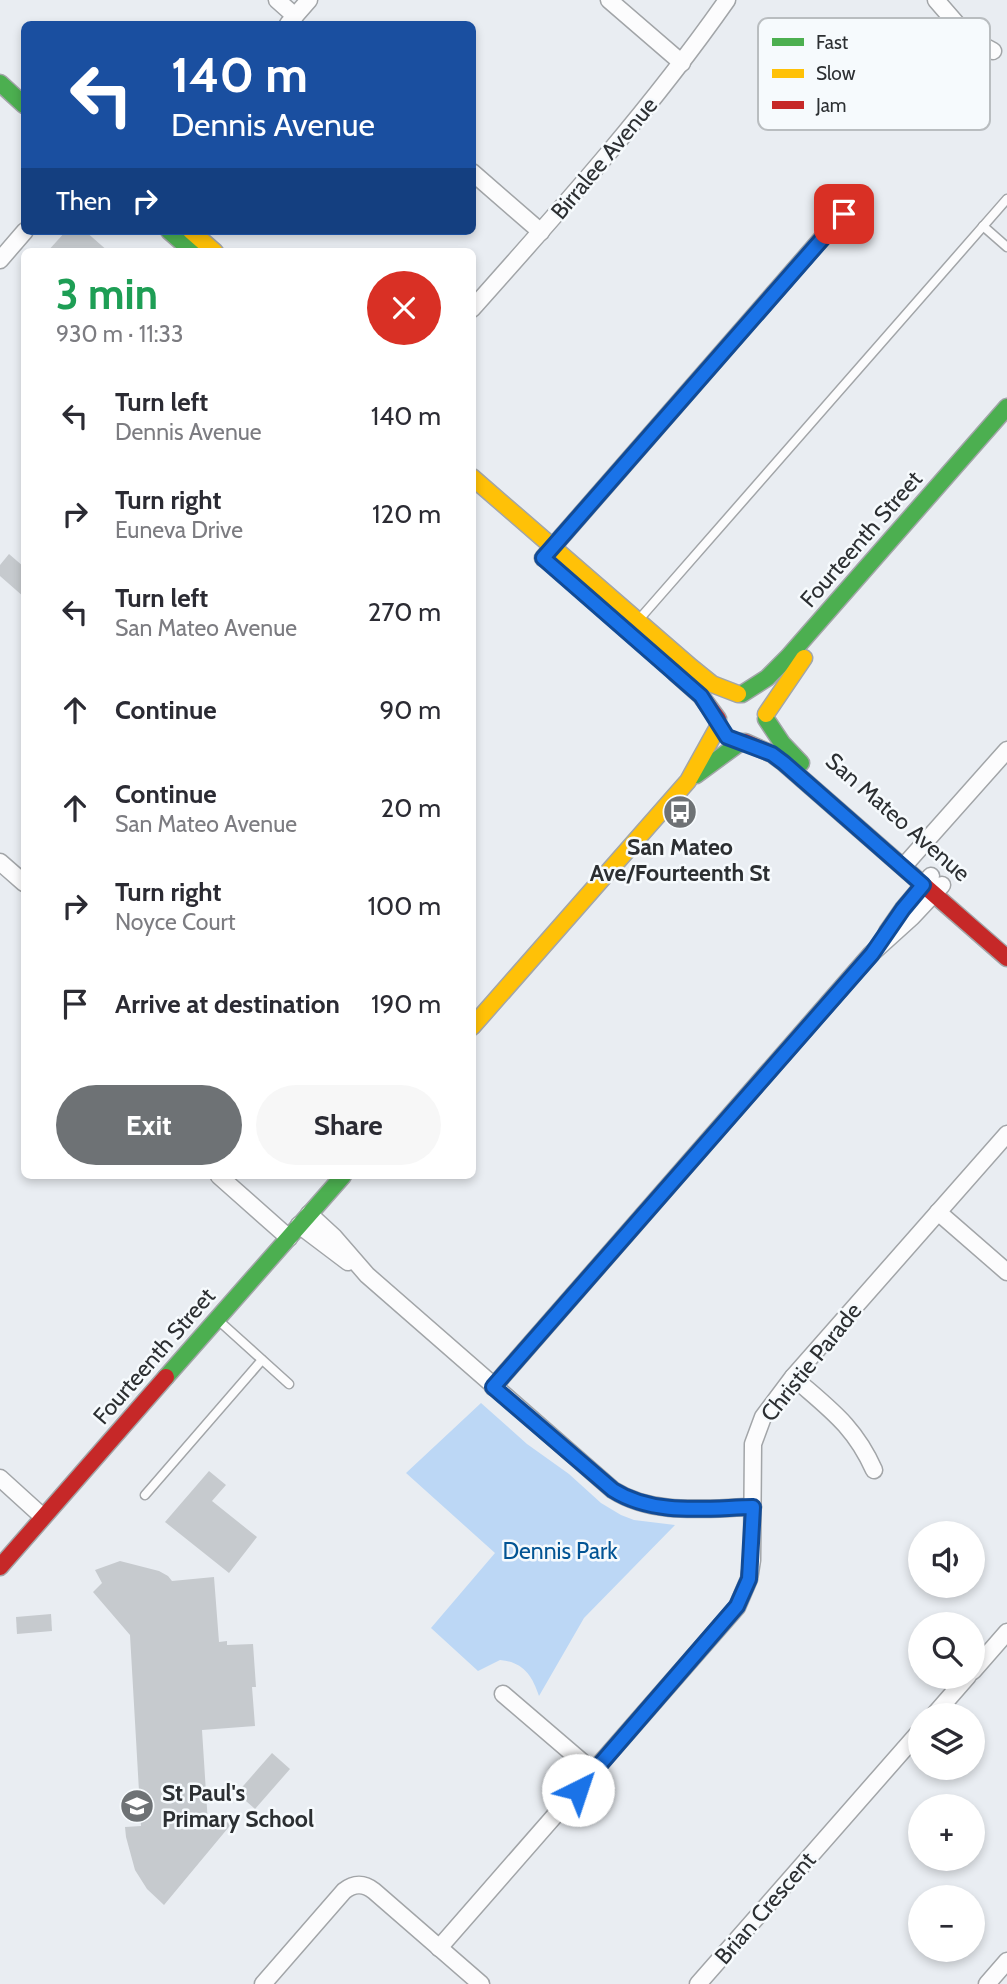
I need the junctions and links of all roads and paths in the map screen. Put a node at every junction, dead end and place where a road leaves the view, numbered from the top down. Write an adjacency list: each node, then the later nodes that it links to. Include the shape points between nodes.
1 (277, 0): 7 (street)
2 (309, 0): 7 (street)
3 (609, 0): 10 (street)
4 (727, 0): 10 (street, Birralee Avenue)
5 (936, 0): 6 (street)
6 (952, 18)
7 (292, 20)
8 (990, 49): 9 (street)
9 (993, 51)
10 (681, 63): 18 (street, Birralee Avenue)
11 (4, 77): 12 (street); 13 (street)
12 (21, 84)
13 (21, 101)
14 (476, 175): 18 (street)
15 (1007, 198): 17 (lane)
16 (844, 214): 31 (street)
17 (983, 226): 22 (lane); 32 (lane)
18 (541, 232): 26 (street, Birralee Avenue)
19 (22, 235): 25 (street)
20 (174, 235): 23 (street)
21 (196, 235): 24 (street)
22 (1007, 247)
23 (188, 248)
24 (210, 248)
25 (0, 260)
26 (476, 305)
27 (1007, 407): 33 (street, Fourteenth Street, via 788,657 767,678)
28 (1007, 426): 34 (street, Fourteenth Street, via 797,666)
29 (476, 481): 31 (street)
30 (476, 500): 31 (street)
31 (548, 553): 32 (street)
32 (633, 627): 33 (street, via 712,684); 35 (street, via 701,696)
33 (740, 694): 34 (street, via 755,697); 35 (street, via 726,700)
34 (766, 716): 36 (street, via 758,737); 40 (street, San Mateo Avenue, via 793,755)
35 (719, 722): 36 (street, via 727,737); 38 (street)
36 (743, 742): 38 (street); 40 (street, San Mateo Avenue, via 772,754)
37 (1007, 750): 40 (street)
38 (688, 781): 45 (street)
39 (0, 862): 41 (street)
40 (907, 863): 42 (street, San Mateo Avenue)
41 (21, 880)
42 (932, 885): 43 (street, San Mateo Avenue); 44 (street, San Mateo Avenue); 56 (street)
43 (1007, 943)
44 (1007, 958)
45 (476, 1022)
46 (1007, 1134): 49 (street, Christie Parade)
47 (224, 1179): 50 (street)
48 (340, 1179): 50 (street, Fourteenth Street)
49 (938, 1213): 51 (street); 54 (street, Christie Parade)
50 (299, 1226): 52 (street, Fourteenth Street); 56 (street, via 334,1237 367,1275)
51 (1007, 1272)
52 (217, 1319): 53 (lane); 61 (street, Fourteenth Street)
53 (262, 1360): 55 (lane); 59 (lane)
54 (793, 1377): 57 (street, via 848,1426); 60 (street, Christie Parade, via 769,1406 757,1430)
55 (289, 1384)
56 (493, 1387): 60 (street, via 627,1499 670,1508)
57 (874, 1470)
58 (0, 1478): 61 (street)
59 (145, 1495)
60 (753, 1507): 69 (street, Christie Parade, via 749,1579 737,1606)
61 (43, 1517): 62 (street, Fourteenth Street)
62 (0, 1567)
63 (1007, 1632): 64 (street)
64 (985, 1657)
65 (957, 1689): 67 (street)
66 (503, 1694): 69 (street)
67 (944, 1703)
68 (908, 1745): 74 (street, Brian Crescent)
69 (594, 1772): 70 (street, Christie Parade)
70 (439, 1948): 72 (street, via 370,1888 350,1886); 73 (street)
71 (1007, 1961): 75 (street)
72 (263, 1984)
73 (481, 1984)
74 (698, 1984)
75 (987, 1984)

